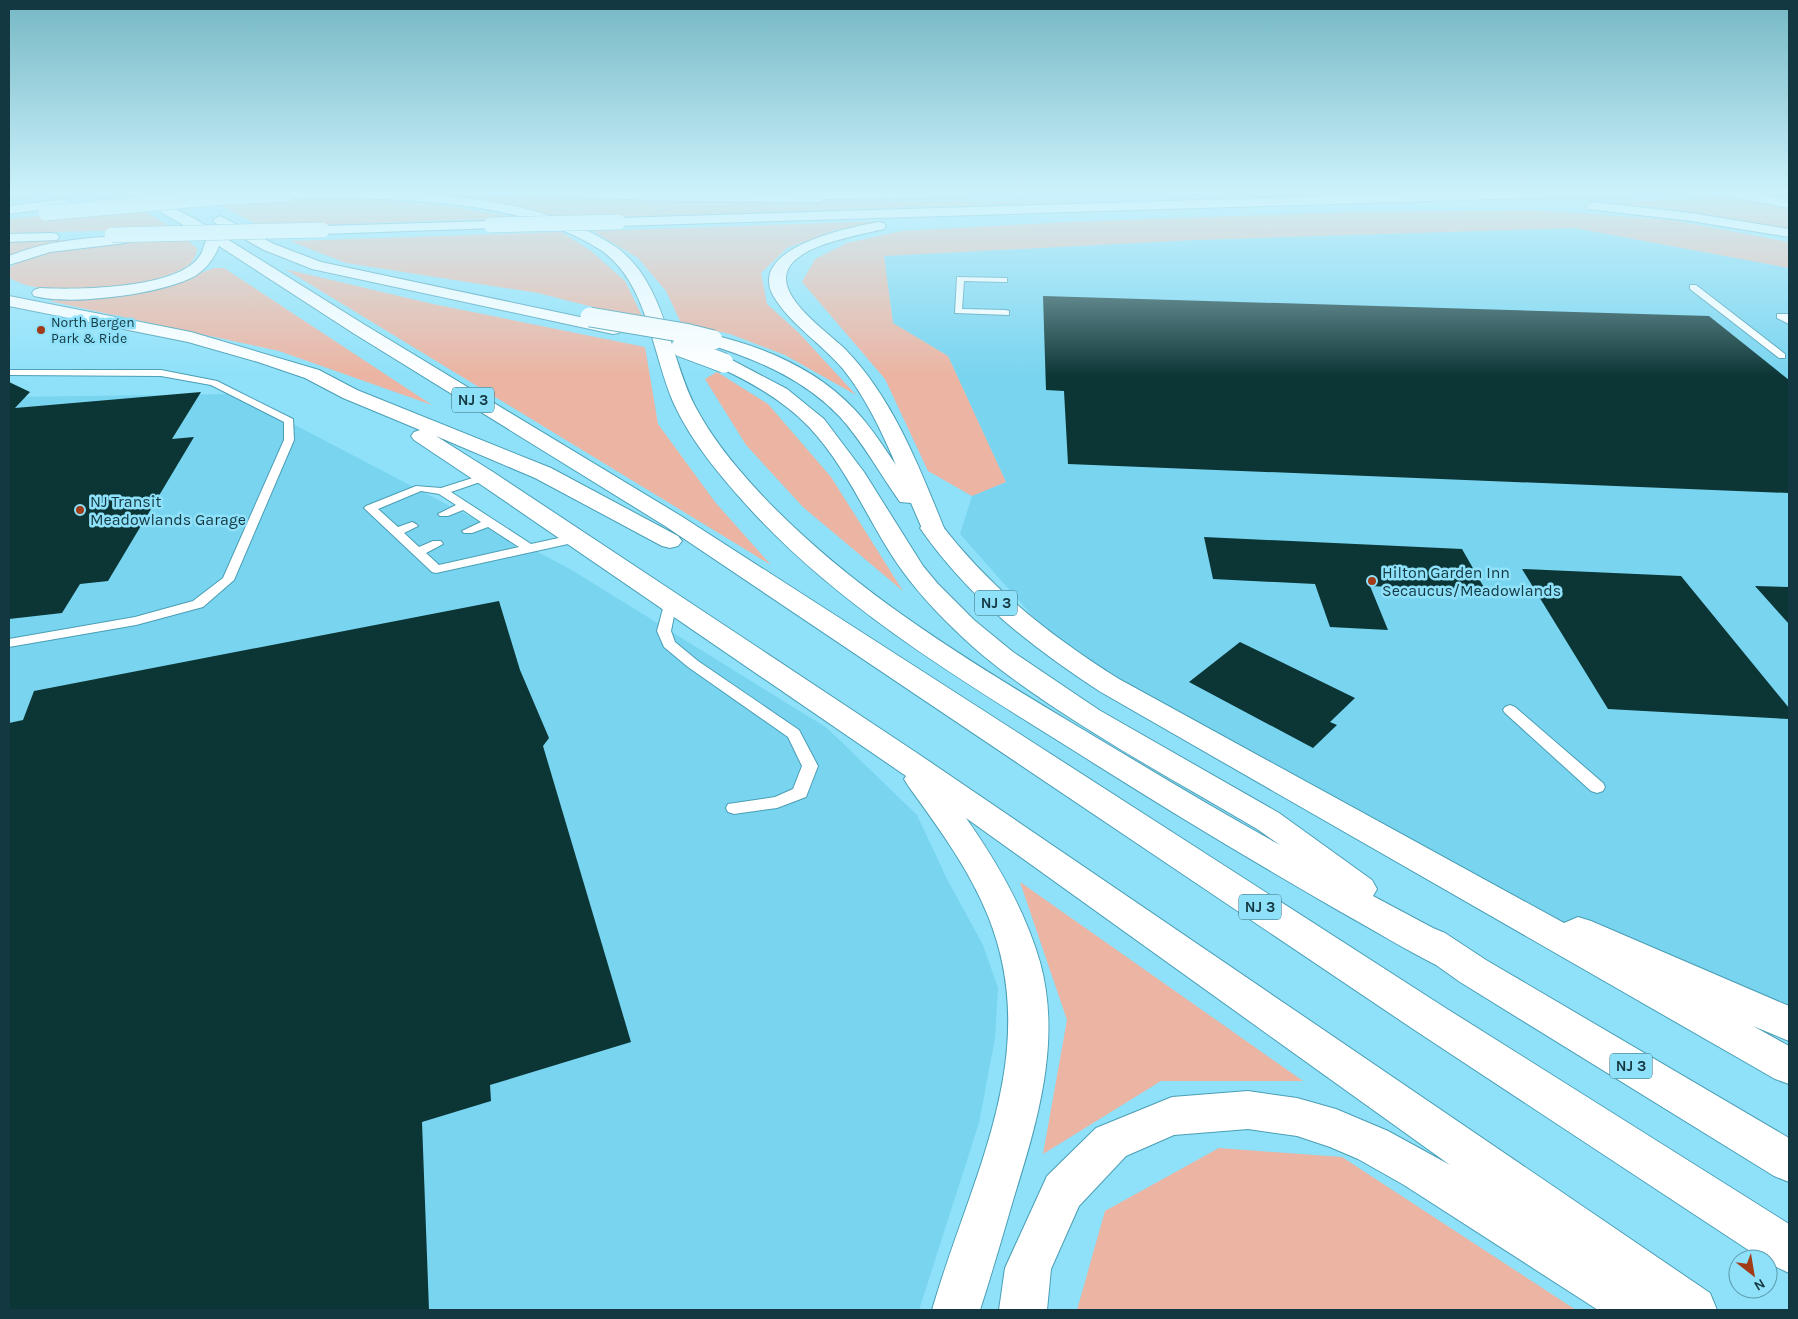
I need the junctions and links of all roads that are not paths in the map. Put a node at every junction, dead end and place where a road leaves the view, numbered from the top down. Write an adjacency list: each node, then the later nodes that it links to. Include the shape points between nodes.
1 (31, 253): 7 (main road)
2 (208, 253): 9 (main road, via 198,266 178,277 122,290 79,294)
3 (238, 253): 33 (main road, NJ 3)
4 (282, 253): 12 (main road, NJ 3, via 307,263 354,275)
5 (614, 253): 41 (main road, bridge, via 626,262 640,284 678,391 705,439 719,459 794,541 908,632 982,682 1252,846)
6 (797, 253): 26 (main road, via 779,272 778,285 785,301 844,359 876,403 915,480)
7 (9, 261)
8 (1004, 280): 13 (lane, via 960,279 958,311)
9 (9, 287)
10 (1693, 288): 17 (lane)
11 (9, 301): 19 (main road, via 217,344 312,374 350,394)
12 (482, 302): 16 (main road, NJ 3, bridge, via 613,329 683,348); 16 (main road, NJ 3, bridge, via 685,333)
13 (1006, 313)
14 (1789, 316): 15 (lane, via 1780,316)
15 (1789, 322)
16 (719, 352): 26 (main road, NJ 3, via 743,350 790,371 832,399 857,426); 41 (main road, NJ 3, via 792,401 818,425 840,452 918,575 953,615 991,649 1062,699 1271,823)
17 (1787, 358)
18 (10, 372): 35 (lane, via 161,373 214,383 289,421 288,440 228,580 198,604 136,621)
19 (400, 413): 20 (main road, via 420,435); 33 (main road, via 543,473 675,544)
20 (485, 477): 21 (lane); 29 (main road)
21 (442, 492): 22 (lane); 28 (lane, via 420,488 370,508)
22 (464, 506): 23 (lane); 24 (lane)
23 (444, 514)
24 (490, 522): 27 (lane); 31 (lane)
25 (412, 526): 28 (lane)
26 (932, 528): 40 (main road, NJ 3, via 990,598 1075,664)
27 (468, 531)
28 (396, 532): 32 (lane)
29 (577, 538): 31 (lane); 34 (main road)
30 (437, 544): 32 (lane)
31 (530, 549): 32 (lane, via 436,570)
32 (418, 552)
33 (733, 561): 45 (main road, NJ 3, via 1430,1019)
34 (671, 602): 37 (main road); 39 (lane, via 664,631 670,644 693,664 794,734 810,766 800,793 777,802)
35 (9, 643)
36 (1510, 710): 38 (lane)
37 (906, 760): 46 (main road, via 981,867 1022,964 1027,1000 1024,1082 1002,1168); 49 (main road)
38 (1597, 787)
39 (734, 808)
40 (1472, 888): 42 (main road, via 1616,946); 43 (main road, NJ 3)
41 (1447, 954): 44 (main road, NJ 3)
42 (1789, 1024)
43 (1789, 1066)
44 (1789, 1161)
45 (1789, 1250)
46 (956, 1310)
47 (1023, 1310): 48 (main road, via 1028,1268 1063,1191 1111,1142 1172,1116 1248,1110 1297,1117 1373,1145 1419,1170)
48 (1641, 1310)
49 (1693, 1310)

